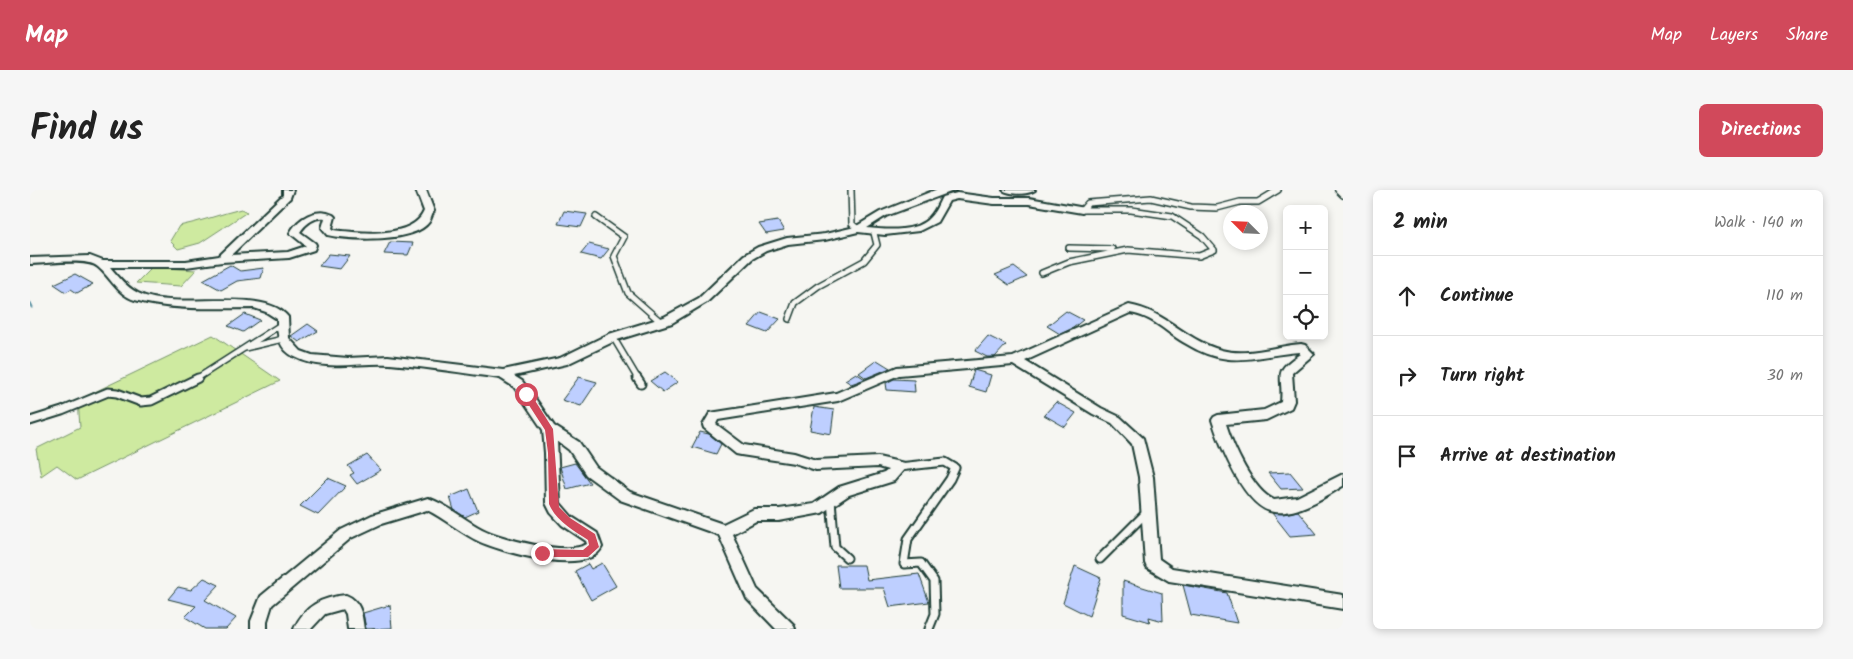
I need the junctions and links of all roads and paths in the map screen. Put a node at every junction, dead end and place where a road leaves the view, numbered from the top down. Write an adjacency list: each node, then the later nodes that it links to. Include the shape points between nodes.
1 (288, 190): 16 (street, via 287,196)
2 (421, 190): 16 (street, via 430,210 421,224 410,231 392,235 330,234 327,228 330,217 324,213 317,214 295,233 311,245 302,252)
3 (851, 190): 12 (lane, via 852,224)
4 (951, 190): 12 (street, via 883,214)
5 (1008, 190): 6 (street)
6 (1030, 190)
7 (1278, 190): 10 (lane, via 1258,202 1240,202 1217,208 1191,207 1151,198 1088,204)
8 (1338, 190): 9 (lane)
9 (1343, 196)
10 (1082, 210): 13 (street, via 1028,200 994,201 957,196 946,199 931,222 911,231); 15 (lane, via 1131,210 1172,216 1202,236 1214,250 1199,256)
11 (596, 217): 21 (lane, via 624,237 614,256 628,293)
12 (858, 229): 13 (street); 21 (street, via 788,241 762,249 748,257 703,300)
13 (874, 234): 20 (lane, via 877,245 864,261 818,286 795,303)
14 (1069, 248): 15 (lane)
15 (1128, 250): 19 (lane, via 1069,262)
16 (222, 259): 18 (street, via 177,264)
17 (30, 262): 18 (street, via 75,258)
18 (101, 264): 22 (street, via 136,297 167,304 254,305 270,309 282,317)
19 (1042, 273)
20 (789, 319)
21 (661, 322): 23 (street)
22 (282, 324): 24 (street); 25 (lane)
23 (613, 337): 27 (street, via 563,361); 28 (lane)
24 (283, 339): 25 (lane); 27 (street, via 296,354 311,359 348,362 388,360)
25 (242, 349): 29 (lane, via 208,373 149,402 106,392)
26 (1015, 361): 31 (street, via 897,371 838,397 714,416 710,425 741,450 794,458 816,465 878,462); 32 (street, via 1129,309 1154,314 1187,340 1220,354 1248,358 1286,348 1301,348 1308,354 1285,374 1287,405 1266,414 1218,420 1222,436 1250,486 1270,506 1312,498); 34 (street, via 1116,420 1138,442 1146,477)
27 (503, 374): 30 (street, via 518,384)
28 (641, 384)
29 (30, 421)
30 (549, 429): 35 (street, via 574,446 591,471 625,496); 39 (street, via 553,504 563,518 592,537 592,551 585,554 542,553 500,544 484,538 428,504 346,534 266,601)
31 (899, 467): 33 (street, via 889,477 844,491); 43 (lane, via 945,462 955,468 908,539 904,564 921,563 934,581 934,614)
32 (1343, 479)
33 (831, 500): 35 (street, via 817,510 754,515); 36 (lane, via 835,547)
34 (1146, 512): 37 (lane); 38 (street, via 1152,563 1169,574)
35 (724, 531): 42 (street, via 752,594)
36 (847, 558)
37 (1100, 558)
38 (1343, 602)
39 (259, 629)
40 (302, 629): 41 (street, via 315,610 330,602 346,602 354,611)
41 (356, 629)
42 (787, 629)
43 (929, 629)

